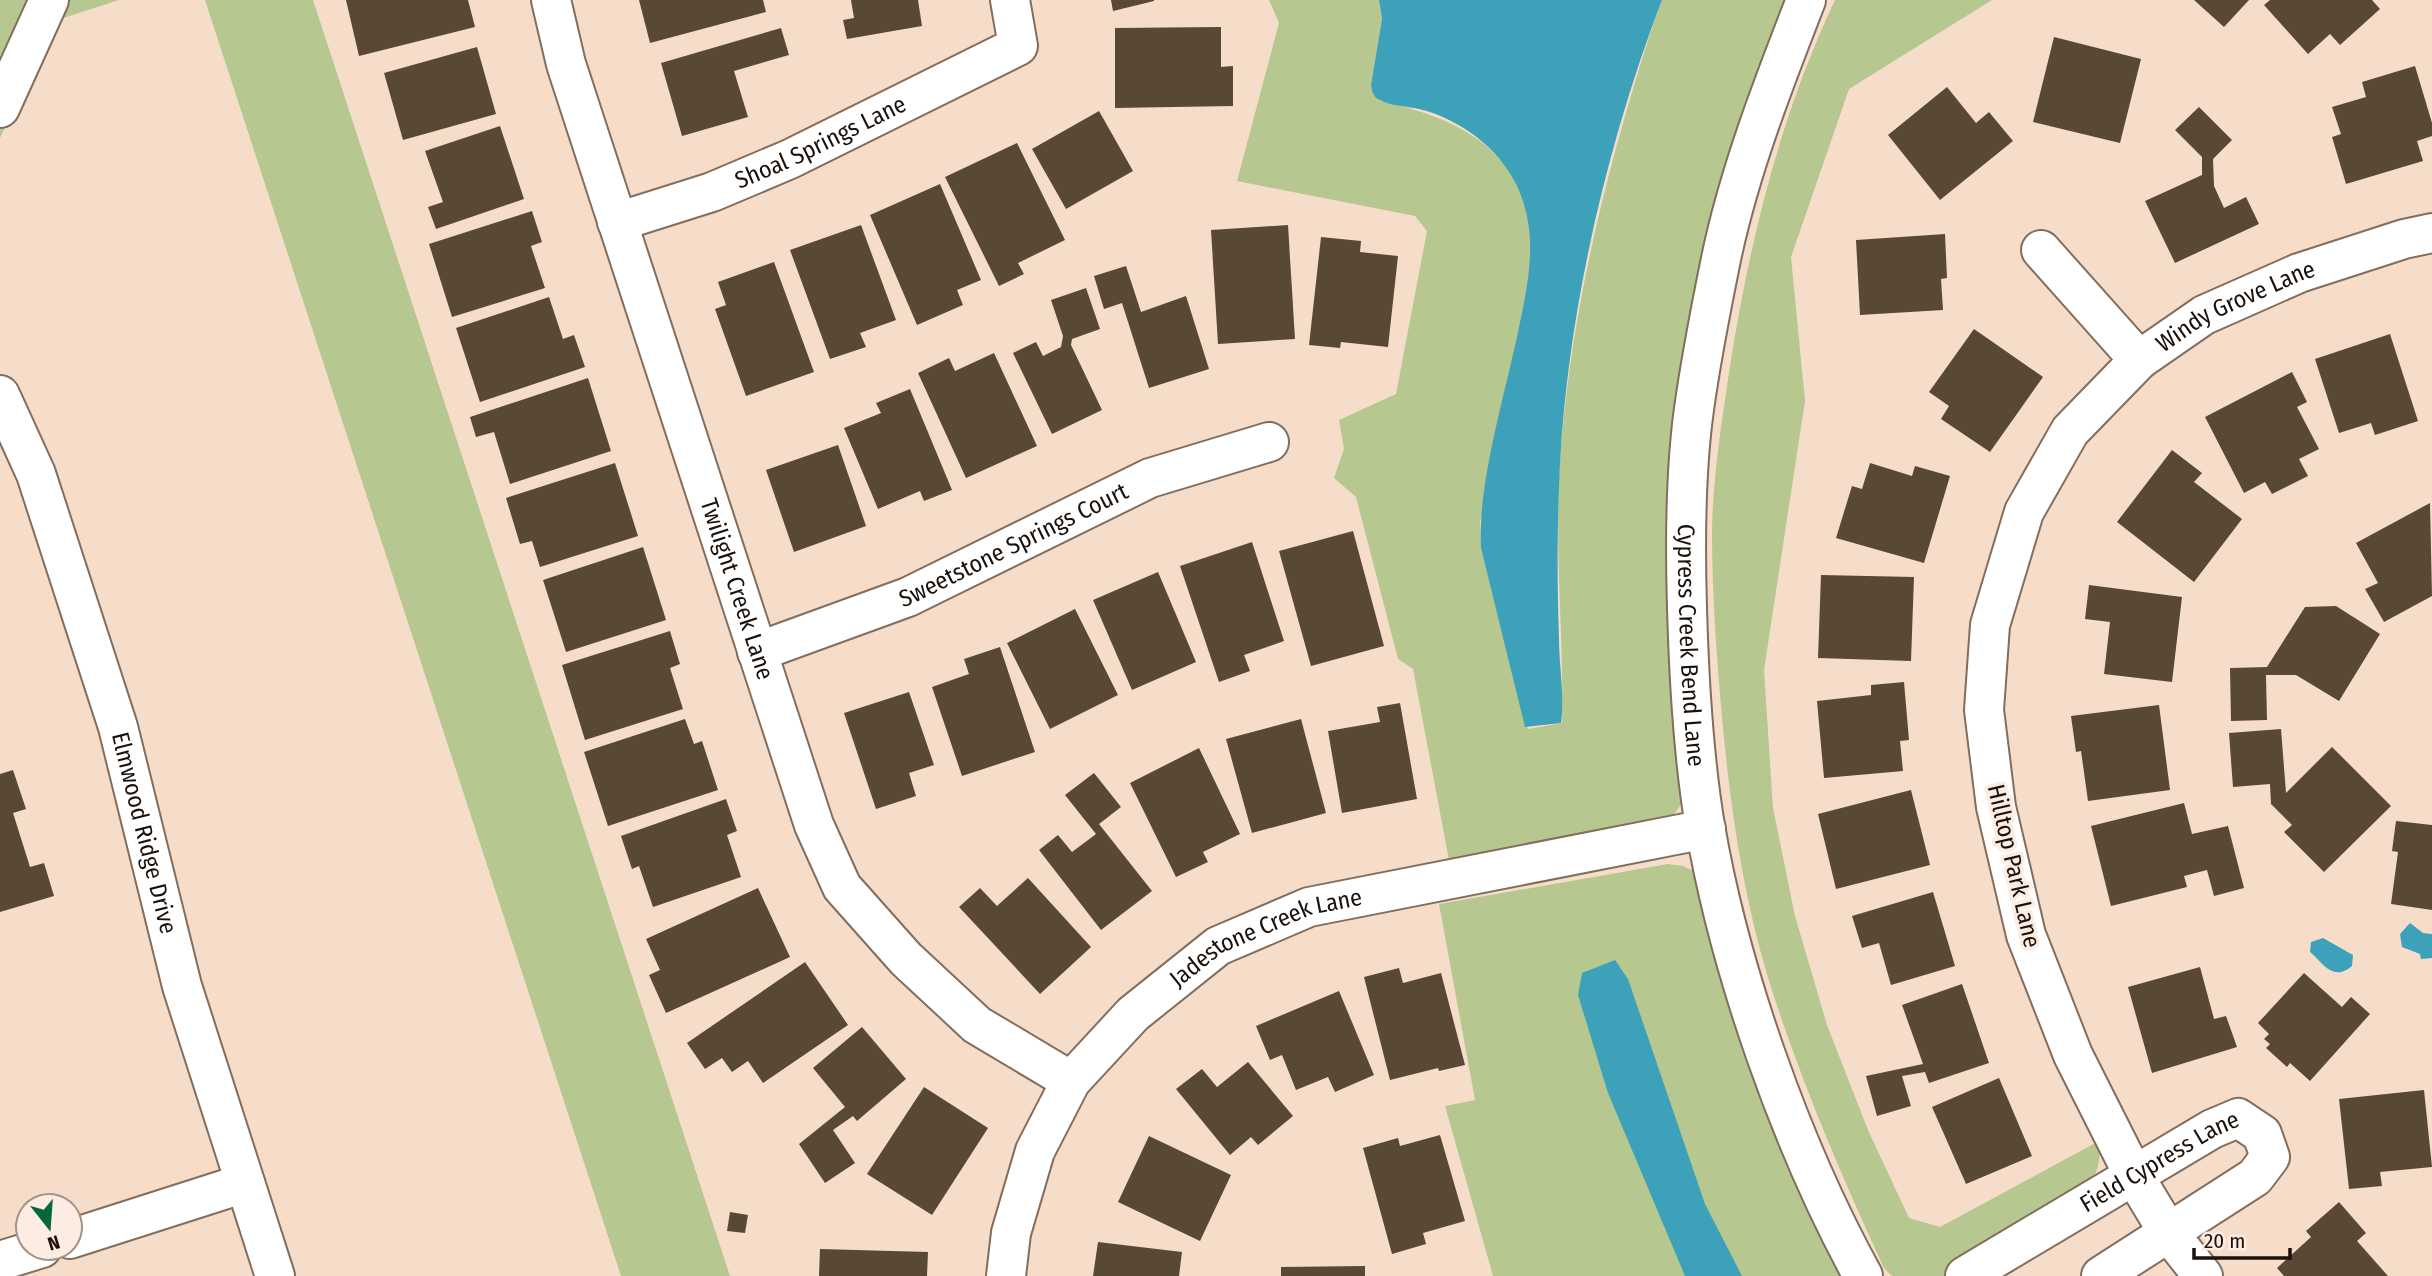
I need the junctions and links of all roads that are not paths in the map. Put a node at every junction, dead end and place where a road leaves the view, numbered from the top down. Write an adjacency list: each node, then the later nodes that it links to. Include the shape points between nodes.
1 (49, 0): 5 (street)
2 (551, 0): 6 (street, Twilight Creek Lane, via 566,64)
3 (1010, 0): 6 (street, Shoal Springs Lane, via 1018,46 790,159 712,192)
4 (1805, 0): 14 (street, Cypress Creek Bend Lane, via 1766,104 1722,255 1694,411 1685,544 1690,701)
5 (0, 108)
6 (617, 222): 13 (street, Twilight Creek Lane)
7 (2432, 233): 9 (street, Windy Grove Lane, via 2299,273 2204,315)
8 (2041, 250): 9 (street)
9 (2139, 360): 11 (street, Windy Grove Lane)
10 (0, 394): 17 (street, Elmwood Ridge Drive, via 36,474 118,727 182,986)
11 (2070, 431): 16 (street, Hilltop Park Lane, via 2024,512 1990,625 1984,710 1996,807 2026,935 2073,1055)
12 (1269, 442): 13 (street, Sweetstone Springs Court, via 1150,478 908,597)
13 (757, 652): 15 (street, Twilight Creek Lane, via 814,825 842,887 906,959 977,1026)
14 (1706, 829): 15 (street, Jadestone Creek Lane, via 1309,907 1218,946 1133,1014); 22 (street, Cypress Creek Bend Lane, via 1758,1031 1794,1127)
15 (1071, 1081): 21 (street, Jadestone Creek Lane, via 1035,1151 1011,1233)
16 (2133, 1174): 18 (street, Hilltop Park Lane); 18 (street, Field Cypress Lane, via 2238,1118 2262,1134 2270,1157 2255,1177); 23 (street, Field Cypress Lane)
17 (246, 1183): 19 (street); 20 (street, Elmwood Ridge Drive)
18 (2168, 1232): 24 (street, Field Cypress Lane); 25 (street, Hilltop Park Lane)
19 (84, 1235)
20 (275, 1276)
21 (1006, 1276)
22 (1863, 1276)
23 (1965, 1276)
24 (2101, 1276)
25 (2203, 1276)

